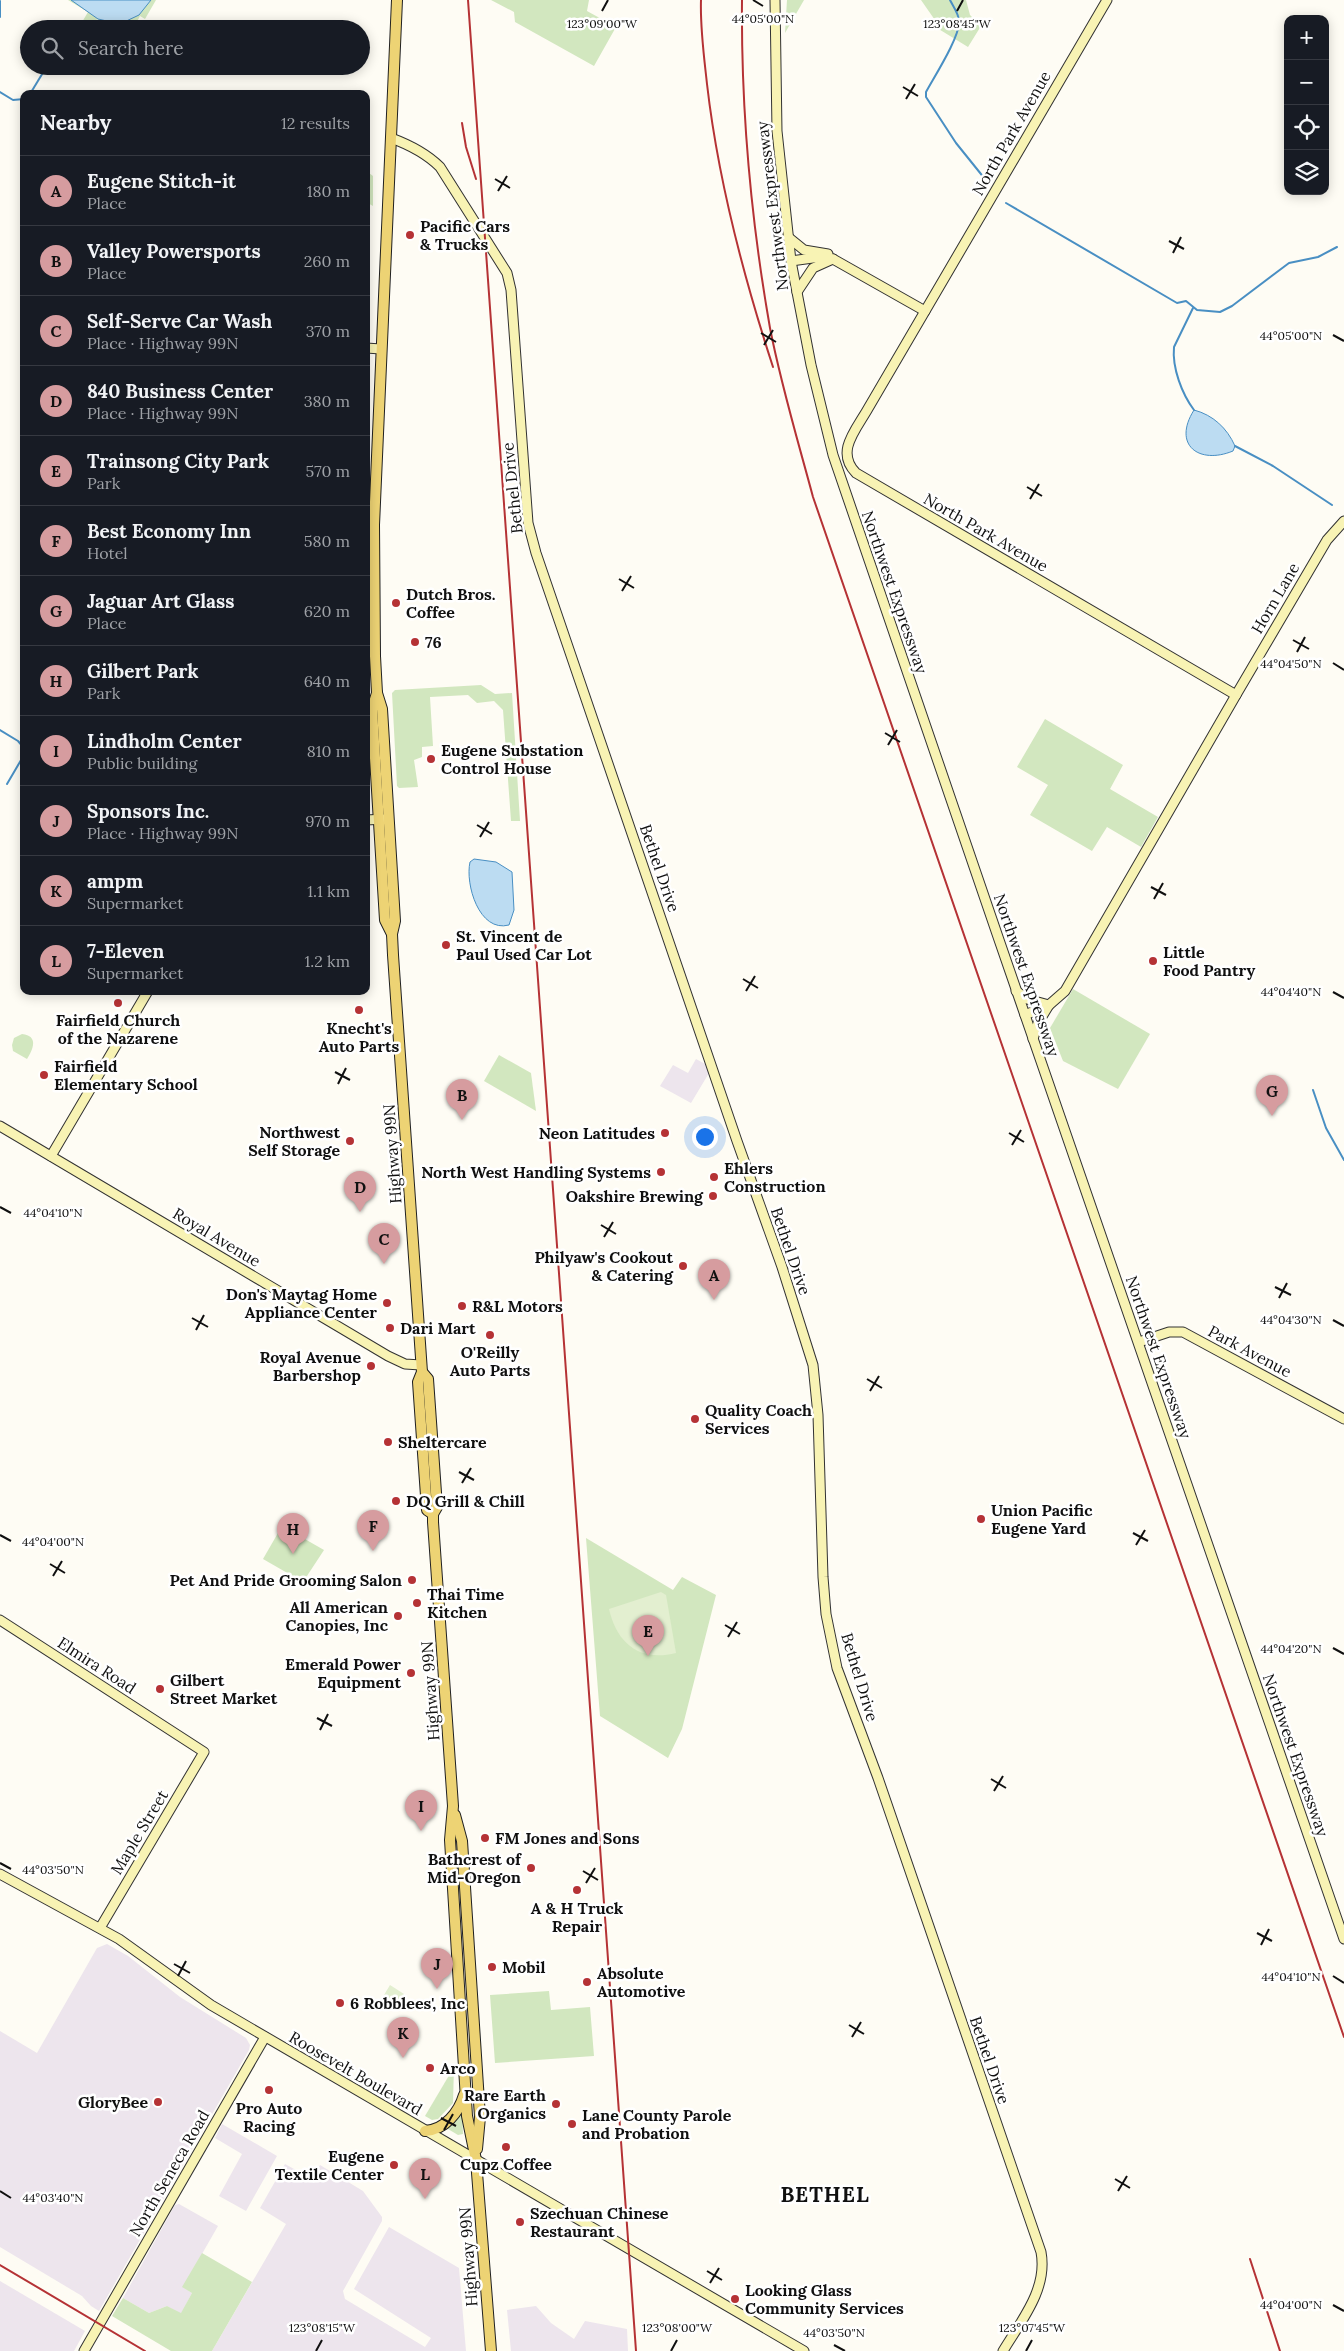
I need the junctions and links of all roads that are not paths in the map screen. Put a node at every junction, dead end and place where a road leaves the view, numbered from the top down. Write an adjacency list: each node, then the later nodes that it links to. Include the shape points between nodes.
1 (397, 0): 4 (main road, Highway 99N)
2 (775, 0): 5 (street, Northwest Expressway, via 777,131)
3 (1106, 0): 9 (street, North Park Avenue)
4 (391, 138): 11 (main road, Highway 99N); 39 (street, Bethel Drive, via 431,157 440,167 507,273 511,290 528,523 536,553 813,1365 818,1415 825,1607 837,1668 1041,2252 1043,2270 1039,2287)
5 (788, 237): 6 (street, via 804,250 827,253); 7 (street, Northwest Expressway)
6 (834, 259): 7 (street, via 820,257); 8 (street, via 813,268); 9 (street)
7 (791, 261): 8 (street, Northwest Expressway)
8 (797, 292): 16 (street, Northwest Expressway, via 834,455)
9 (925, 311): 13 (street, North Park Avenue, via 849,441 846,454 852,468 862,477)
10 (370, 348): 11 (street)
11 (381, 349): 14 (main road, Highway 99N, via 374,525)
12 (1344, 521): 13 (street, Horn Lane, via 1327,540)
13 (1236, 694): 18 (street, via 1072,980 1062,995)
14 (383, 819): 15 (street); 24 (main road, Highway 99N, via 385,920 392,934)
15 (370, 820)
16 (1016, 991): 18 (street, via 1028,999); 19 (street, Northwest Expressway)
17 (146, 995): 22 (street)
18 (1049, 1005): 19 (street); 20 (street)
19 (1025, 1015): 20 (street, Northwest Expressway)
20 (1033, 1039): 23 (street, Northwest Expressway)
21 (0, 1126): 22 (street, Royal Avenue)
22 (51, 1156): 24 (street, Royal Avenue, via 388,1356)
23 (1138, 1342): 25 (street, Park Avenue, via 1169,1332 1183,1332); 31 (street, Northwest Expressway)
24 (422, 1368): 28 (main road, Highway 99N, via 418,1382 427,1510 433,1514)
25 (1344, 1418)
26 (0, 1620): 27 (street, Elmira Road)
27 (204, 1752): 30 (street, Maple Street)
28 (453, 1806): 33 (main road, Highway 99N, via 450,1840); 35 (main road, Highway 99N, via 462,1841 480,2117)
29 (0, 1874): 30 (street, Roosevelt Boulevard)
30 (100, 1928): 32 (street, Roosevelt Boulevard, via 148,1958 211,2006)
31 (1344, 1939)
32 (265, 2037): 34 (street, Roosevelt Boulevard); 36 (street, North Seneca Road)
33 (466, 2089): 34 (main road, via 456,2112 440,2128); 35 (main road, Highway 99N, via 467,2116)
34 (425, 2131): 35 (street, Roosevelt Boulevard)
35 (476, 2160): 37 (main road, Highway 99N); 38 (street, Roosevelt Boulevard)
36 (84, 2351)
37 (491, 2351)
38 (804, 2351)
39 (1003, 2351)

